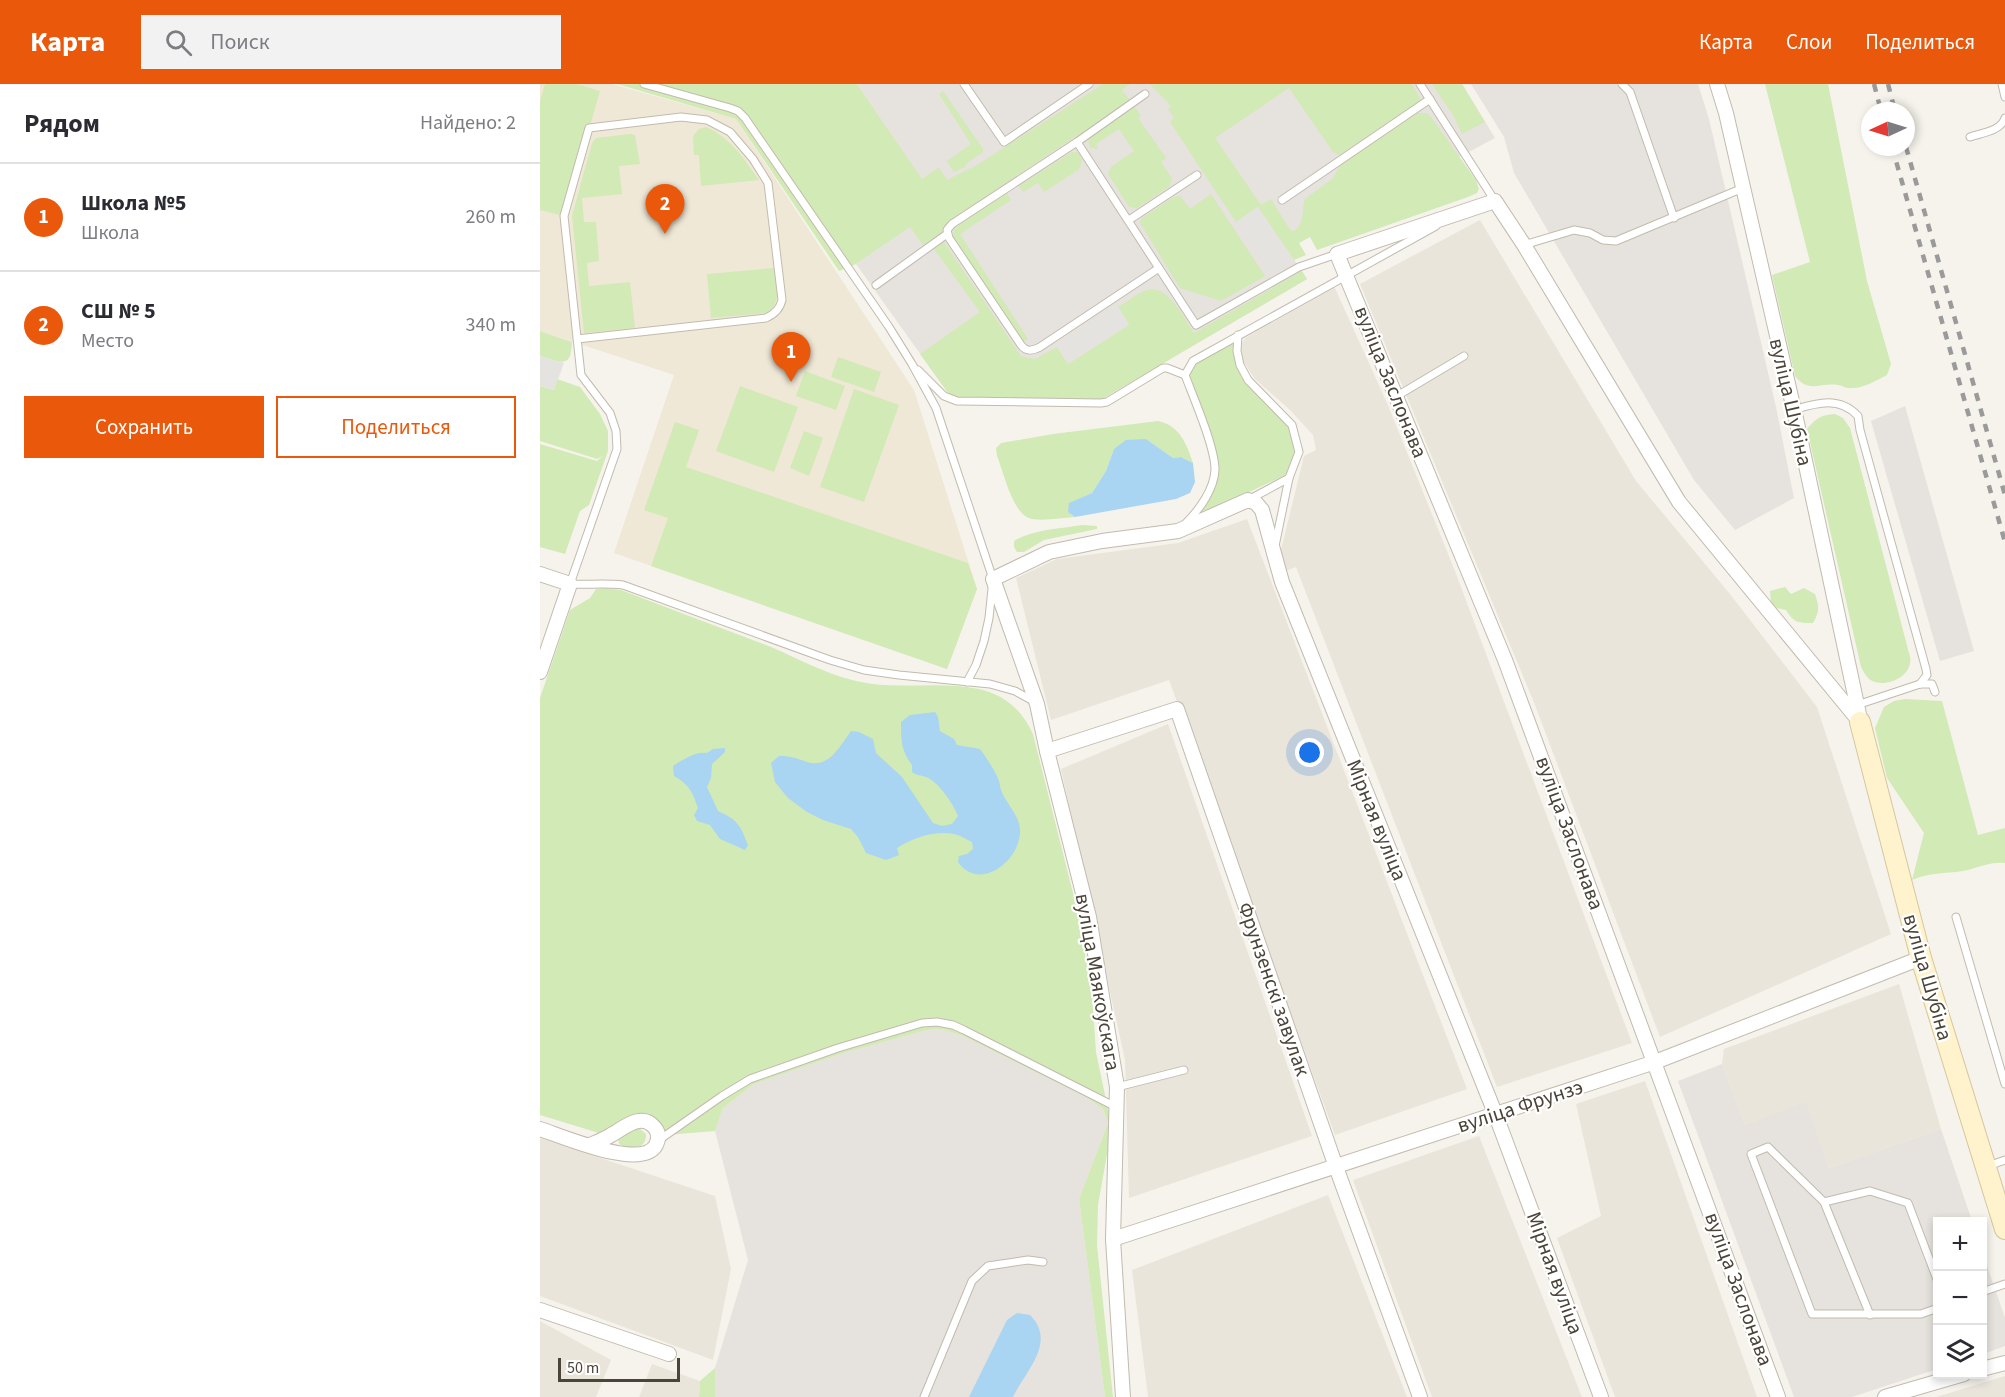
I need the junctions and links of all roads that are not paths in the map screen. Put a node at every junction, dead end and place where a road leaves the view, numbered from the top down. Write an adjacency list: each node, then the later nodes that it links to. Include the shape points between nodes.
1 (644, 84): 31 (lane, via 738,111)
2 (964, 84): 8 (lane, via 1004,142)
3 (1089, 84): 8 (lane)
4 (1420, 84): 11 (lane)
5 (1622, 84): 20 (lane, via 1630,92)
6 (1717, 84): 16 (street, вуліца Шубіна)
7 (2002, 84): 10 (lane)
8 (1076, 87)
9 (1145, 94): 14 (lane)
10 (2005, 97)
11 (1430, 99): 17 (lane); 18 (lane)
12 (2005, 118): 13 (lane, via 1997,129)
13 (1970, 137)
14 (1077, 142): 21 (lane); 22 (lane, via 952,224)
15 (1197, 175): 21 (lane)
16 (1743, 188): 20 (lane); 34 (street, вуліца Шубіна)
17 (1282, 200)
18 (1495, 201): 19 (street); 23 (street, вуліца Шубіна)
19 (1464, 211): 24 (street); 26 (lane)
20 (1674, 218): 23 (lane, via 1616,241 1574,230)
21 (1129, 220): 25 (lane)
22 (948, 234): 25 (lane, via 1024,350 1030,351); 27 (lane)
23 (1524, 245): 47 (street, вуліца Шубіна, via 1678,502)
24 (1337, 254): 25 (lane, via 1299,267 1196,325); 26 (street, вуліца Заслонава)
25 (1160, 268)
26 (1347, 275): 28 (lane); 33 (street, вуліца Заслонава)
27 (876, 285)
28 (1238, 335): 32 (lane, via 1193,361); 35 (lane, via 1240,365 1248,380 1292,425 1297,439 1299,452)
29 (577, 339): 29 (lane, via 564,216 589,128 681,117 708,120 730,132 768,183 780,306 766,318); 41 (lane, via 581,375 610,413 617,448)
30 (1464, 356): 33 (lane)
31 (912, 364): 32 (lane, via 944,396 957,401 1101,403 1163,368); 40 (lane, via 936,408)
32 (1185, 375): 37 (lane, via 1213,454 1215,471 1201,505)
33 (1397, 396): 51 (street, вуліца Заслонава, via 1505,660)
34 (1793, 410): 44 (lane, via 1827,402 1844,405 1858,416 1926,669 1927,675); 47 (street, вуліца Шубіна)
35 (1289, 478): 36 (lane); 38 (lane)
36 (1248, 500): 37 (street); 38 (street, Мірная вуліца, via 1262,510)
37 (1178, 531): 40 (street, via 1049,552)
38 (1274, 551): 56 (street, Мірная вуліца, via 1282,582)
39 (540, 574): 41 (street)
40 (993, 579): 43 (lane, via 984,641); 46 (street, вуліца Маякоўскага)
41 (570, 584): 42 (street); 43 (lane, via 623,585 864,669)
42 (540, 672)
43 (967, 682): 46 (lane, via 1015,690)
44 (1920, 684): 45 (lane, via 1932,684); 47 (lane)
45 (1935, 692)
46 (1037, 704): 48 (street, вуліца Маякоўскага)
47 (1859, 713): 50 (street, вуліца Шубіна)
48 (1047, 751): 54 (street, вуліца Маякоўскага, via 1089,917); 61 (street, Фрунзенскі завулак, via 1177,709)
49 (1956, 917): 53 (lane)
50 (1921, 958): 51 (street, вуліца Фрунзэ); 62 (street, вуліца Шубіна)
51 (1655, 1062): 56 (street, вуліца Фрунзэ); 81 (street, вуліца Заслонава)
52 (1184, 1070): 54 (lane)
53 (2005, 1084)
54 (1117, 1087): 55 (street, вуліца Маякоўскага)
55 (1117, 1108): 58 (lane, via 953,1025 922,1023 750,1079); 65 (street, вуліца Маякоўскага)
56 (1495, 1113): 61 (street, вуліца Фрунзэ); 80 (street, Мірная вуліца)
57 (540, 1129): 59 (street)
58 (659, 1140): 59 (street, via 654,1150 642,1154 626,1155); 59 (street, via 650,1123 639,1121 628,1123)
59 (590, 1145)
60 (2005, 1160): 62 (lane)
61 (1336, 1167): 65 (street, вуліца Фрунзэ); 79 (street, Фрунзенскі завулак)
62 (1986, 1167): 64 (street, вуліца Шубіна)
63 (1824, 1202): 67 (lane, via 1870,1191 1908,1203); 72 (lane); 72 (lane, via 1768,1147 1751,1154 1812,1314)
64 (2005, 1229)
65 (1113, 1239): 78 (street, вуліца Маякоўскага)
66 (1043, 1262): 77 (lane, via 1028,1260 988,1266 972,1281)
67 (1934, 1271)
68 (2005, 1284): 69 (lane)
69 (1987, 1291)
70 (540, 1310): 73 (street)
71 (1933, 1310): 72 (lane, via 1921,1314)
72 (1870, 1315)
73 (669, 1354)
74 (2005, 1363): 75 (street)
75 (1987, 1368)
76 (1947, 1379): 82 (street)
77 (924, 1397)
78 (1123, 1397)
79 (1420, 1397)
80 (1601, 1397)
81 (1778, 1397)
82 (1885, 1397)

